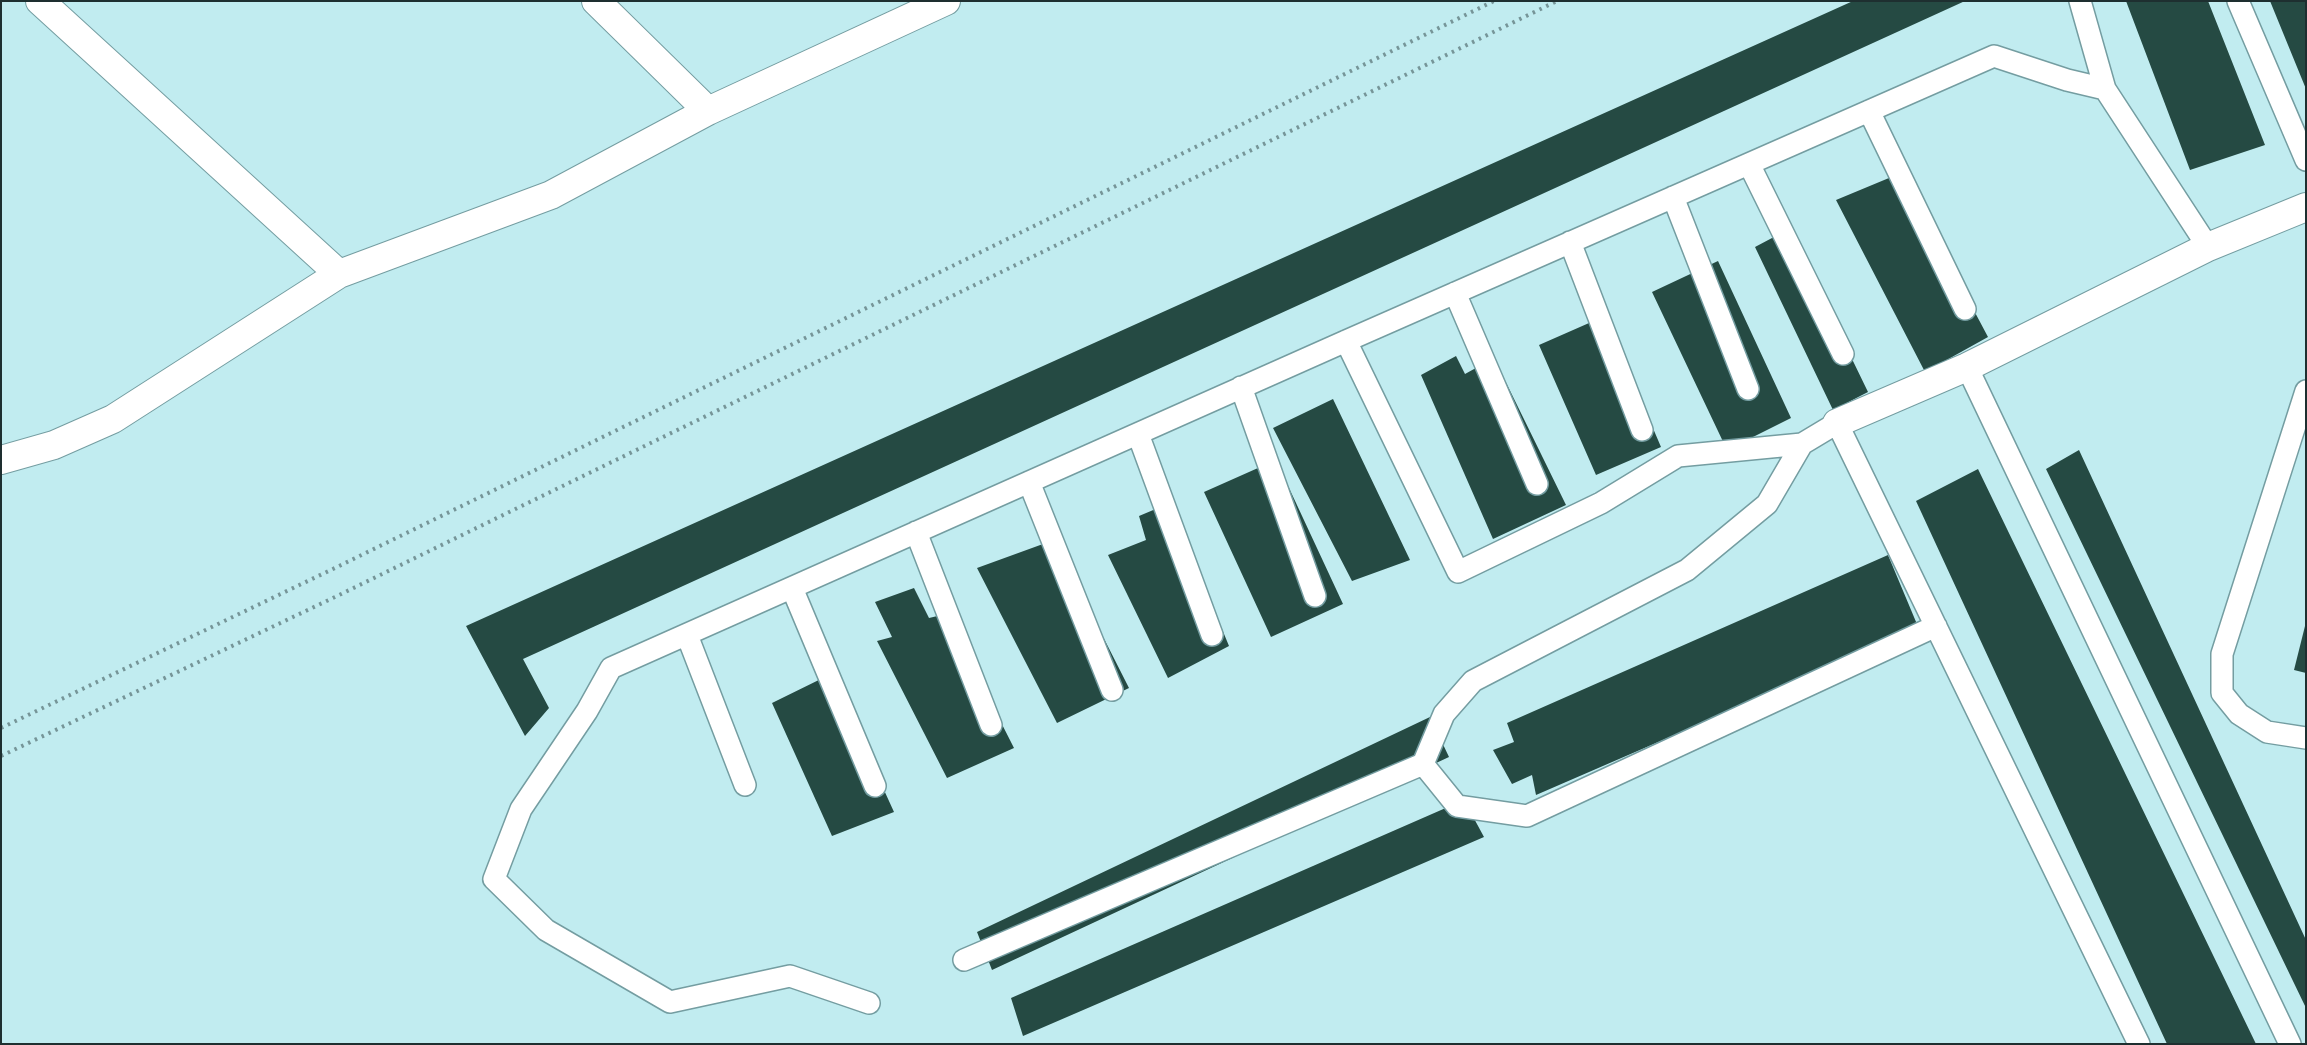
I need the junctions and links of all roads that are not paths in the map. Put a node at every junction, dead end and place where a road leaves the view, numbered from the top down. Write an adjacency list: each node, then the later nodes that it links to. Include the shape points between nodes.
1 (40, 1): 15 (street)
2 (596, 1): 7 (street)
3 (946, 1): 7 (street)
4 (2080, 1): 6 (lane)
5 (2238, 1): 9 (lane)
6 (2105, 89): 8 (lane, via 1994,56); 14 (lane)
7 (708, 111): 15 (street, via 551,194)
8 (1869, 111): 10 (lane); 17 (lane)
9 (2306, 160)
10 (1749, 164): 11 (lane); 19 (lane)
11 (1673, 197): 13 (lane); 22 (lane)
12 (2306, 207): 14 (street)
13 (1570, 242): 16 (lane); 25 (lane)
14 (2208, 247): 20 (street)
15 (339, 274): 28 (street, via 113,419 54,446)
16 (1455, 293): 18 (lane); 30 (lane)
17 (1965, 309)
18 (1346, 341): 21 (lane); 27 (lane, via 1458,572 1601,503 1678,456)
19 (1843, 354)
20 (1967, 367): 24 (street); 46 (lane)
21 (1240, 388): 26 (lane); 33 (lane)
22 (1748, 389)
23 (2306, 391): 39 (lane, via 2222,654 2222,693 2239,714 2267,732)
24 (1837, 423): 27 (lane); 34 (lane)
25 (1642, 430)
26 (1138, 434): 29 (lane); 36 (lane)
27 (1802, 444): 40 (lane, via 1767,504 1687,570 1473,681 1444,714)
28 (1, 460)
29 (1029, 482): 31 (lane); 37 (lane)
30 (1537, 484)
31 (916, 532): 32 (lane); 38 (lane)
32 (792, 588): 35 (lane); 42 (lane)
33 (1315, 596)
34 (1936, 626): 40 (lane, via 1527,816 1458,806); 45 (lane)
35 (687, 635): 41 (lane); 44 (lane, via 611,668 587,711 521,809 494,879 546,930 670,1002 790,976)
36 (1212, 635)
37 (1112, 690)
38 (991, 725)
39 (2306, 738)
40 (1423, 764): 43 (lane)
41 (745, 785)
42 (875, 786)
43 (964, 960)
44 (869, 1003)
45 (2138, 1044)
46 (2290, 1044)

